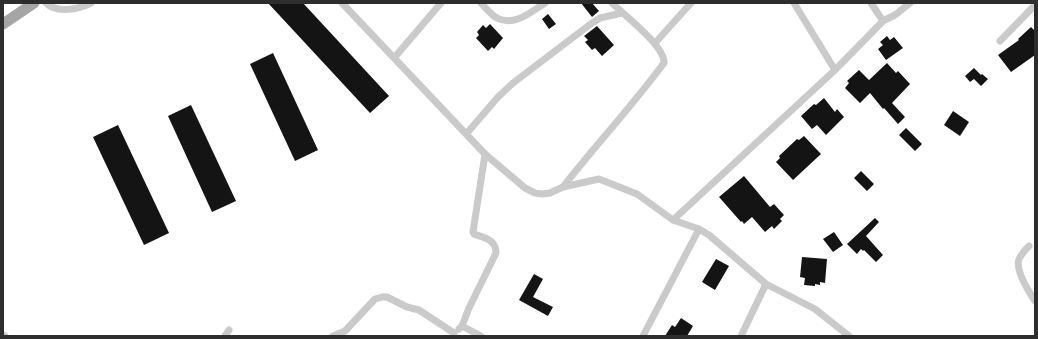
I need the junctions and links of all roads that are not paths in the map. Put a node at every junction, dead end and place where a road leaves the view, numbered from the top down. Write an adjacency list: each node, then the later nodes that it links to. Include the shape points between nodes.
1 (46, 3): 2 (street, via 56,9)
2 (91, 3)
3 (342, 3): 19 (street)
4 (441, 3): 19 (street)
5 (481, 3): 6 (street, via 496,18 503,21 520,19)
6 (545, 3)
7 (612, 3): 14 (street)
8 (691, 3): 18 (street)
9 (794, 3): 20 (street)
10 (871, 3): 15 (street)
11 (910, 3): 15 (street)
12 (32, 4): 16 (main road)
13 (1035, 4): 17 (street)
14 (622, 13): 18 (street); 21 (street, via 600,18 592,23 513,83)
15 (883, 21): 20 (street)
16 (3, 24)
17 (1000, 41)
18 (655, 43): 23 (street, via 664,58 664,64)
19 (394, 58): 21 (street)
20 (835, 70): 24 (street)
21 (467, 134): 22 (street)
22 (485, 154): 23 (street, via 525,188 535,193 550,193); 29 (street, via 473,232 493,242 496,253)
23 (563, 187): 24 (street, via 599,179 638,194)
24 (673, 220): 25 (street)
25 (698, 229): 27 (street, via 709,235); 33 (street)
26 (1028, 246): 28 (street, via 1017,265)
27 (766, 284): 34 (street); 35 (street, via 815,309)
28 (1035, 302)
29 (462, 326): 30 (street); 32 (street)
30 (453, 335): 31 (street, via 419,310 382,297 374,299 345,331)
31 (333, 336)
32 (481, 336)
33 (643, 336)
34 (741, 336)
35 (848, 336)

